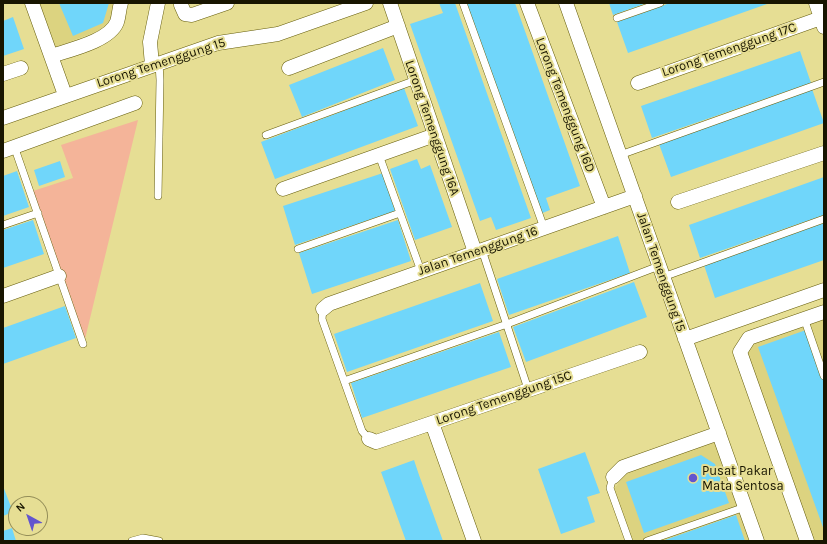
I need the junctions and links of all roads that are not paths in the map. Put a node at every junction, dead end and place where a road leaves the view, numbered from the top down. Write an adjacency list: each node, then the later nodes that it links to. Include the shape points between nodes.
1 (32, 3): 16 (street)
2 (121, 3): 16 (street, via 117,22 108,34)
3 (158, 3): 17 (street, via 150,42)
4 (181, 3): 5 (street, via 185,14 192,15)
5 (227, 3)
6 (366, 3): 17 (street, Lorong Temenggung 15, via 278,34 218,43)
7 (390, 3): 15 (street, Lorong Temenggung 16A)
8 (463, 3): 42 (lane)
9 (527, 3): 37 (street, Lorong Temenggung 16D)
10 (566, 3): 32 (street, Jalan Temenggung 15)
11 (660, 3): 13 (lane)
12 (816, 3): 14 (street)
13 (617, 18)
14 (822, 23): 22 (street, Lorong Temenggung 17C)
15 (398, 26): 19 (street); 21 (street, Lorong Temenggung 16A)
16 (51, 56): 24 (street)
17 (155, 64): 24 (street, Lorong Temenggung 15); 34 (lane, via 160,80)
18 (21, 68): 20 (street)
19 (289, 68)
20 (3, 74)
21 (416, 80): 27 (lane); 28 (street, Lorong Temenggung 16A)
22 (638, 82)
23 (824, 82): 32 (lane)
24 (65, 95): 26 (street, Lorong Temenggung 15)
25 (135, 103): 29 (street)
26 (3, 118)
27 (266, 134)
28 (435, 135): 31 (street); 44 (street, Lorong Temenggung 16A)
29 (9, 148): 38 (lane)
30 (824, 153): 36 (street)
31 (379, 155): 33 (street); 39 (lane)
32 (620, 155): 35 (street, Jalan Temenggung 15)
33 (283, 190)
34 (158, 196)
35 (635, 196): 37 (street, Jalan Temenggung 16); 46 (street, Jalan Temenggung 15)
36 (678, 202)
37 (604, 207): 42 (street, Jalan Temenggung 16)
38 (38, 213): 41 (lane); 47 (lane)
39 (400, 213): 43 (lane); 45 (lane)
40 (824, 219): 46 (lane)
41 (3, 225)
42 (544, 228): 44 (street, Jalan Temenggung 16)
43 (298, 249)
44 (479, 251): 45 (street, Jalan Temenggung 16); 53 (lane)
45 (421, 271): 50 (street, Jalan Temenggung 16, via 328,304)
46 (661, 272): 53 (lane); 54 (street, Jalan Temenggung 15)
47 (59, 276): 49 (street); 55 (lane)
48 (824, 290): 54 (street)
49 (3, 296)
50 (323, 309): 58 (lane, via 322,319)
51 (824, 312): 52 (street)
52 (804, 318): 57 (lane); 71 (street, via 749,338 740,352)
53 (507, 324): 58 (lane); 59 (lane)
54 (685, 339): 61 (street, Jalan Temenggung 15)
55 (83, 344)
56 (640, 352): 59 (street, Lorong Temenggung 15C)
57 (824, 376)
58 (344, 381): 62 (lane, via 362,431)
59 (528, 389): 60 (street, Lorong Temenggung 15C)
60 (432, 423): 62 (street, Lorong Temenggung 15C, via 376,442); 67 (street)
61 (719, 433): 63 (street, via 623,467); 64 (street, Jalan Temenggung 15)
62 (369, 439)
63 (613, 477): 68 (lane, via 610,488)
64 (745, 507): 69 (lane); 70 (street, Jalan Temenggung 15)
65 (132, 541): 66 (lane, via 143,538)
66 (159, 541)
67 (474, 541)
68 (629, 541)
69 (647, 541)
70 (757, 541)
71 (807, 541)

